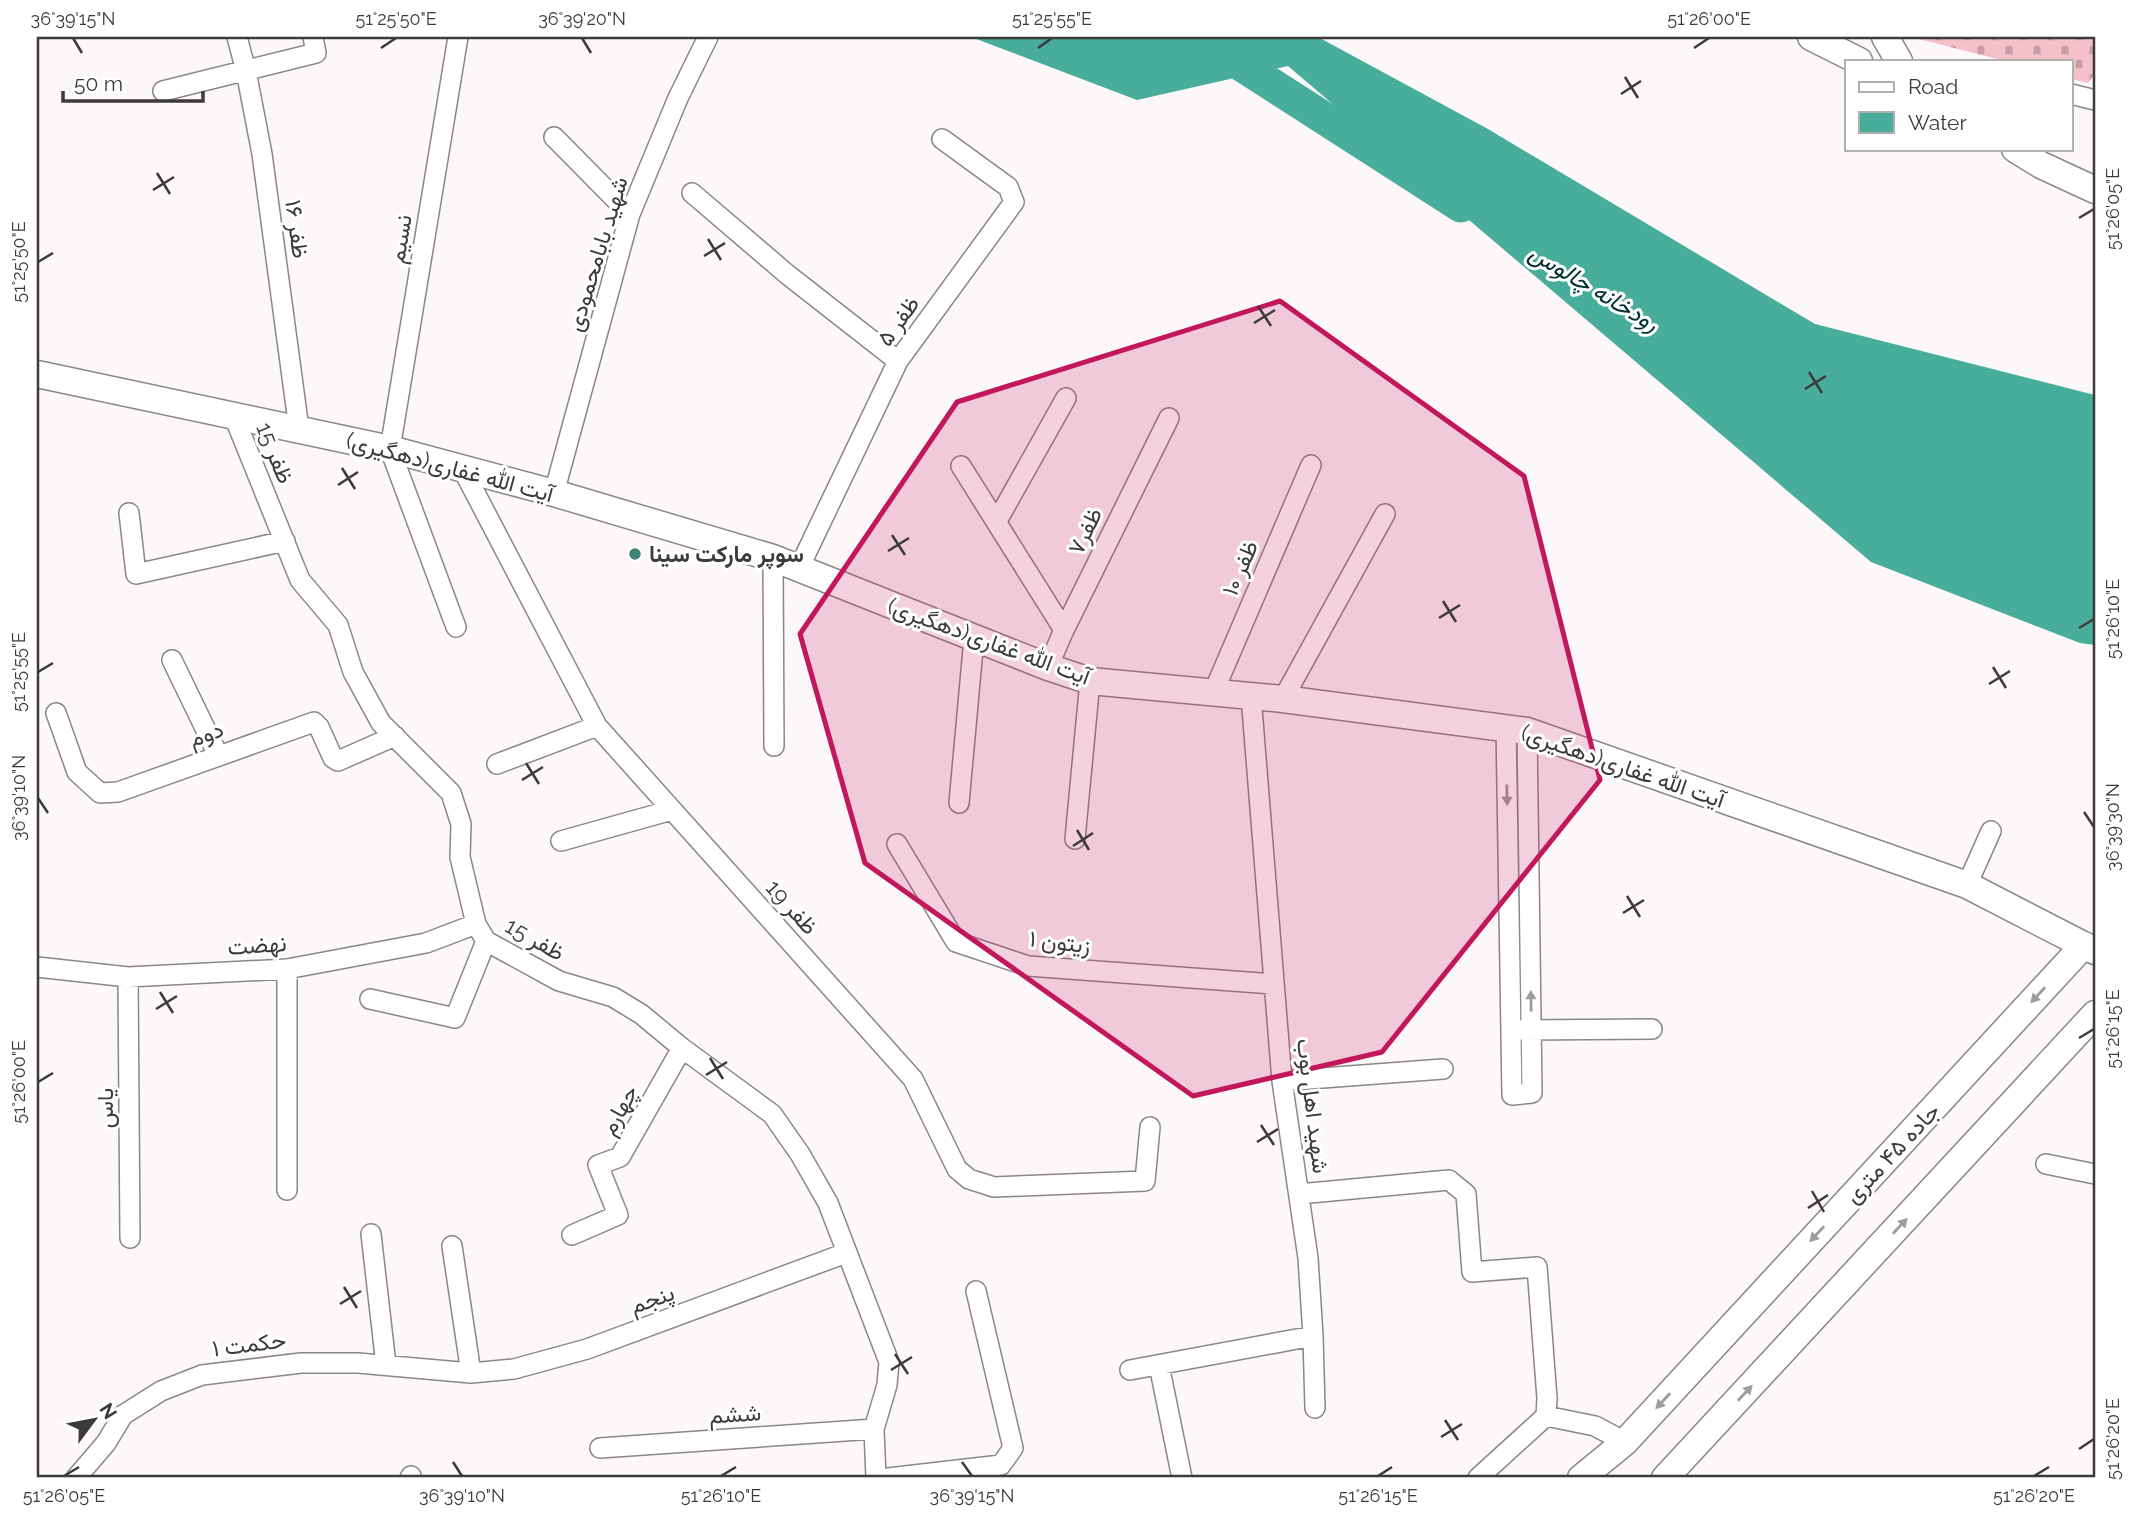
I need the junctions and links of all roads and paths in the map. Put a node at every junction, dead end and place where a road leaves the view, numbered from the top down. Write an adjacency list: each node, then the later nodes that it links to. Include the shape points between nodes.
1 (237, 37): 9 (street, ظفر ۱۶)
2 (313, 37): 9 (street, via 316,53)
3 (458, 37): 26 (street, نسیم)
4 (708, 37): 19 (street, شهید بابامحمودی)
5 (1811, 37): 7 (street)
6 (1885, 37): 8 (street)
7 (1857, 60)
8 (1898, 60)
9 (246, 71): 10 (street); 25 (street, ظفر ۱۶, via 262,154)
10 (163, 91)
11 (2072, 94): 12 (street)
12 (2095, 100)
13 (554, 137): 19 (street)
14 (942, 139): 20 (street, ظفر ۵, via 1008,187 1014,202)
15 (2018, 150): 16 (street)
16 (2043, 157): 17 (street)
17 (2095, 190)
18 (692, 193): 20 (street)
19 (630, 214): 30 (street, شهید بابامحمودی)
20 (898, 361): 36 (street, ظفر ۵)
21 (37, 374): 23 (street, آیت الله غفاری(دهگیری))
22 (1066, 398): 33 (street)
23 (233, 414): 25 (street, آیت الله غفاری(دهگیری)); 34 (street, ظفر 15)
24 (1169, 418): 38 (street, ظفر۷)
25 (299, 429): 26 (street, آیت الله غفاری(دهگیری))
26 (390, 449): 29 (street, آیت الله غفاری(دهگیری)); 37 (street)
27 (1311, 465): 43 (street, ظفر ۱۰)
28 (961, 466): 33 (street)
29 (462, 468): 30 (street, آیت الله غفاری(دهگیری)); 47 (street, ظفر 19)
30 (554, 493): 35 (street, آیت الله غفاری(دهگیری))
31 (129, 513): 34 (street, via 136,573)
32 (1385, 514): 45 (street)
33 (997, 521): 38 (street)
34 (285, 541): 49 (street, ظفر 15, via 300,580 338,625 353,672 382,723)
35 (773, 558): 36 (street, آیت الله غفاری(دهگیری)); 50 (street)
36 (799, 568): 39 (street, آیت الله غفاری(دهگیری))
37 (456, 627)
38 (1064, 630): 41 (street, ظفر۷)
39 (974, 638): 41 (street, آیت الله غفاری(دهگیری)); 53 (street)
40 (172, 660): 51 (street)
41 (1048, 667): 42 (street, آیت الله غفاری(دهگیری))
42 (1090, 681): 43 (street, آیت الله غفاری(دهگیری)); 56 (street)
43 (1214, 691): 44 (street, آیت الله غفاری(دهگیری))
44 (1251, 696): 45 (street, آیت الله غفاری(دهگیری)); 65 (street, شهید اهل بوب)
45 (1283, 699): 48 (street, آیت الله غفاری(دهگیری))
46 (56, 713): 51 (street, دوم, via 77,772 100,793 118,792)
47 (597, 726): 52 (street); 54 (street, ظفر 19)
48 (1516, 729): 59 (street, آیت الله غفاری(دهگیری)); 69 (street, one-way to 69); 70 (street, one-way to 48)
49 (395, 736): 51 (street, دوم, via 338,761 314,722); 60 (street, ظفر 15, via 451,793 461,824 460,857)
50 (774, 746)
51 (218, 755)
52 (497, 764)
53 (959, 803)
54 (672, 810): 57 (street); 74 (street, ظفر 19, via 913,1079 957,1168 969,1179 994,1187 1145,1181)
55 (1991, 831): 59 (street)
56 (1075, 839)
57 (561, 841)
58 (897, 844): 65 (street, زیتون ۱, via 956,942 1028,966)
59 (1967, 885): 61 (street, آیت الله غفاری(دهگیری))
60 (481, 932): 63 (street, نهضت); 66 (street, via 455,1018); 71 (street, ظفر 15, via 559,981 613,997)
61 (2090, 948): 93 (street, جاده ۴۵ متری, one-way to 93)
62 (37, 967): 64 (street, نهضت)
63 (287, 969): 64 (street, نهضت); 77 (street)
64 (128, 977): 81 (street, یاس)
65 (1274, 985): 73 (street, شهید اهل بوب)
66 (370, 999)
67 (2095, 1014): 101 (street, one-way to 67)
68 (1653, 1029): 70 (street)
69 (1510, 1030): 70 (street); 70 (street, via 1512,1095 1532,1093)
70 (1531, 1030)
71 (682, 1048): 80 (street, چهارم, via 620,1157 598,1165 618,1215); 83 (street, ظفر 15, via 772,1114 828,1203)
72 (1443, 1069): 73 (street)
73 (1282, 1081): 78 (street, شهید اهل بوب)
74 (1150, 1127)
75 (2046, 1164): 76 (street)
76 (2095, 1174)
77 (287, 1191)
78 (1299, 1194): 85 (street, شهید اهل بوب); 91 (street, via 1449,1180 1466,1194 1472,1272 1537,1267)
79 (371, 1234): 86 (street)
80 (572, 1235)
81 (130, 1238)
82 (452, 1246): 89 (street)
83 (846, 1253): 89 (street, پنجم, via 587,1349 514,1369); 92 (street, ظفر 15, via 889,1362)
84 (976, 1291): 97 (street, via 1013,1448 1001,1465)
85 (1313, 1336): 87 (street); 90 (street, شهید اهل بوب)
86 (386, 1365): 89 (street, حکمت ۱); 95 (street, حکمت ۱, via 301,1363 202,1375 161,1391 123,1415)
87 (1159, 1365): 88 (street); 98 (street)
88 (1130, 1370)
89 (471, 1373)
90 (1315, 1408)
91 (1546, 1416): 93 (street, via 1595,1426); 99 (street)
92 (874, 1429): 94 (street, ششم); 96 (street, ظفر 15)
93 (1625, 1442): 100 (street, جاده ۴۵ متری)
94 (600, 1448)
95 (76, 1478)
96 (876, 1478)
97 (888, 1478)
98 (1182, 1478)
99 (1478, 1478)
100 (1581, 1478)
101 (1665, 1478)

